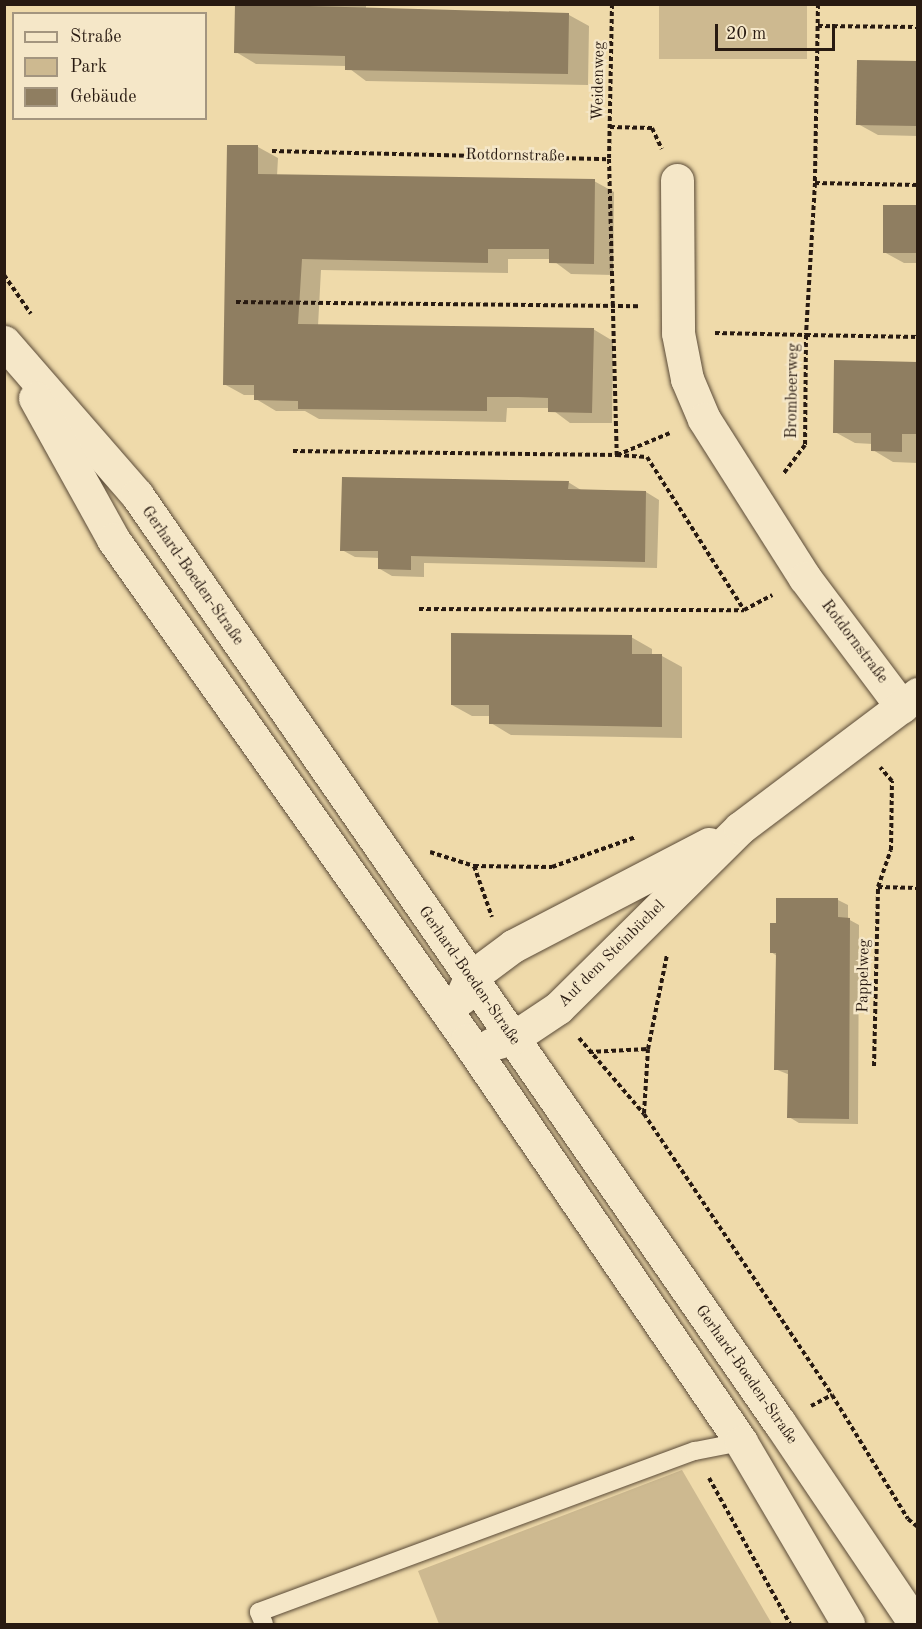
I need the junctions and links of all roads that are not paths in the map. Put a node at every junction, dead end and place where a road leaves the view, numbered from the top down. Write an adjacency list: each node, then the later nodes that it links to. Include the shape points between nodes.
1 (677, 180): 3 (main road, Rotdornstraße, via 678,333 687,379 704,419 805,578)
2 (4, 343): 5 (main road, Gerhard-Boeden-Straße, via 137,495); 6 (main road, Gerhard-Boeden-Straße, via 112,539)
3 (910, 700): 4 (main road, Auf dem Steinbüchel)
4 (740, 828): 5 (main road, Auf dem Steinbüchel, via 513,946); 7 (main road, Auf dem Steinbüchel, via 558,1008)
5 (470, 978): 6 (main road); 7 (main road, Gerhard-Boeden-Straße)
6 (460, 1031): 7 (main road, Auf dem Steinbüchel, via 496,1045); 8 (main road, Gerhard-Boeden-Straße)
7 (513, 1038): 11 (main road, Gerhard-Boeden-Straße)
8 (741, 1442): 9 (lane, via 695,1451 259,1612); 10 (main road, Gerhard-Boeden-Straße)
9 (264, 1624)
10 (848, 1624)
11 (915, 1624)

